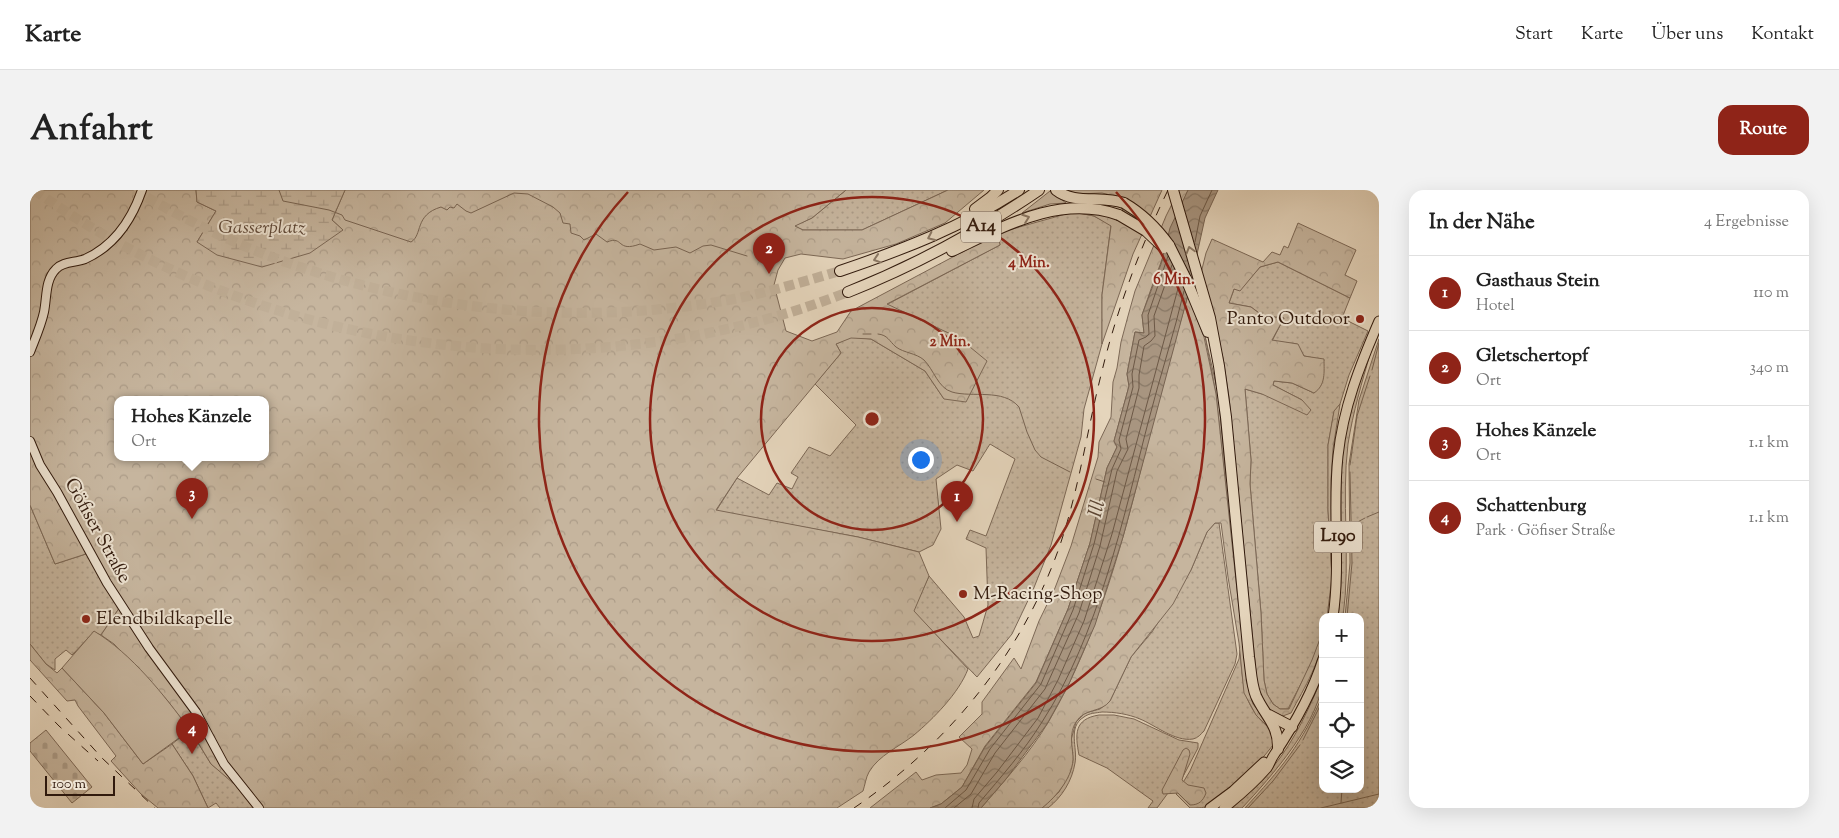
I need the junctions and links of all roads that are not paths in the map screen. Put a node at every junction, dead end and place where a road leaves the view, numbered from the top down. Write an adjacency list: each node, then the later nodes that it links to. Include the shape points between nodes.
1 (142, 190): 14 (main road, via 134,211 117,235 92,255 63,264 54,272 48,282 41,322)
2 (998, 190): 7 (highway)
3 (1019, 190): 7 (highway, A14)
4 (1039, 190): 8 (highway, A14, via 971,234)
5 (1056, 190): 9 (highway, bridge, via 1073,199 1104,199 1140,212 1169,245)
6 (1173, 190): 13 (highway, one-way to 6, via 1204,297)
7 (949, 229): 10 (highway, A14, one-way to 10)
8 (921, 261): 9 (highway, one-way to 9, bridge, via 934,260 1028,217 1053,210 1084,208 1119,215 1146,230); 11 (highway, A14)
9 (1177, 262): 13 (highway)
10 (840, 271)
11 (848, 292)
12 (1379, 321): 16 (main road, L190, via 1347,406 1338,456 1338,574)
13 (1214, 347): 18 (highway, via 1226,417 1252,680 1256,695)
14 (30, 352)
15 (30, 441): 21 (main road, Göfiser Straße, via 40,465 107,583 196,712 224,764)
16 (1333, 613)
17 (1319, 671): 19 (main road)
18 (1270, 718): 19 (highway); 20 (highway, via 1277,731)
19 (1291, 729): 20 (main road)
20 (1276, 753): 22 (main road); 23 (main road, via 1254,782)
21 (259, 808)
22 (1210, 808)
23 (1224, 808)

